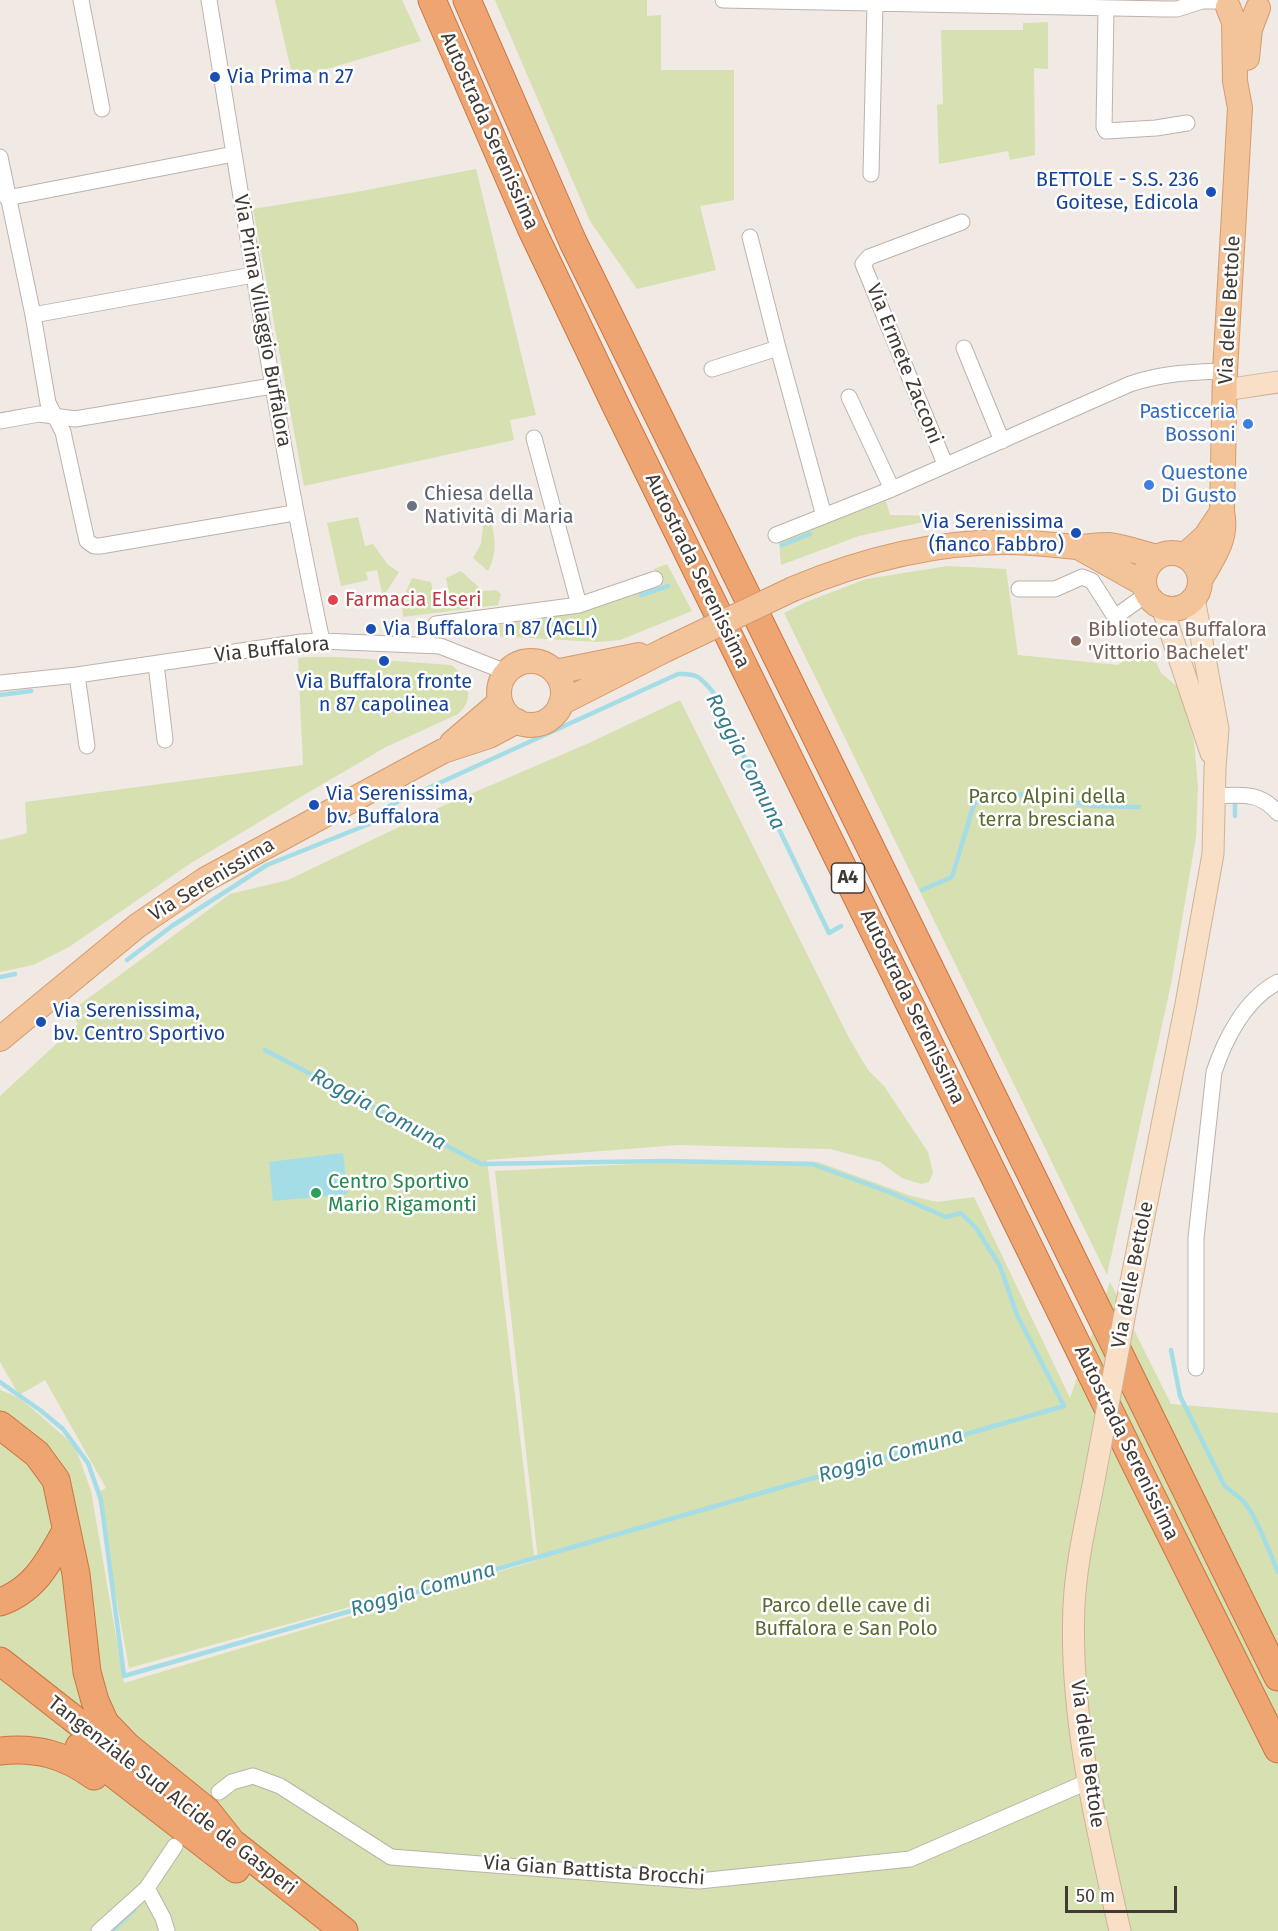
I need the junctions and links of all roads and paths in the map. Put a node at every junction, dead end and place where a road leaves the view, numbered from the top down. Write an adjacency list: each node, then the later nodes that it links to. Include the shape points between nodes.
1 (81, 0): 13 (street)
2 (209, 0): 15 (street, Via Prima Villaggio Buffalora)
3 (432, 0): 74 (highway, Autostrada Serenissima / A4, via 531,228 611,396)
4 (467, 0): 72 (highway, Autostrada Serenissima / A4, via 573,242)
5 (723, 0): 8 (street)
6 (1182, 0): 11 (street)
7 (1223, 3): 9 (main road, via 1243,11); 11 (street); 12 (main road, Via delle Bettole, via 1234,22 1235,81)
8 (875, 4): 10 (street); 17 (street)
9 (1263, 4): 12 (main road, Via delle Bettole, via 1248,41)
10 (1106, 8): 11 (street); 14 (street, via 1106,131)
11 (1168, 8)
12 (1240, 108): 26 (main road, Via delle Bettole)
13 (102, 109)
14 (1187, 123)
15 (234, 154): 18 (street); 21 (street, Via Prima Villaggio Buffalora)
16 (0, 157): 18 (street)
17 (871, 174)
18 (7, 198): 22 (street)
19 (962, 222): 34 (street, Via Ermete Zacconi, via 869,257 863,264)
20 (750, 237): 23 (street)
21 (253, 275): 22 (street); 28 (street, Via Prima Villaggio Buffalora)
22 (33, 315): 30 (street, via 48,403)
23 (778, 348): 25 (street); 38 (street)
24 (964, 348): 33 (street)
25 (712, 369)
26 (1225, 381): 27 (main road); 33 (street, via 1186,372 1142,380); 36 (main road, Via delle Bettole)
27 (1278, 382)
28 (272, 386): 30 (street, via 75,419); 37 (street, Via Prima Villaggio Buffalora)
29 (849, 397): 35 (street)
30 (56, 417): 31 (street, via 39,414); 37 (street, via 90,544 100,546)
31 (0, 421)
32 (534, 438): 47 (street)
33 (1002, 441): 34 (street)
34 (945, 464): 35 (street)
35 (892, 489): 38 (street)
36 (1222, 512): 41 (main road, via 1206,536); 44 (main road, Via delle Bettole, via 1221,543)
37 (294, 513): 48 (street, Via Prima Villaggio Buffalora)
38 (824, 516): 39 (street)
39 (776, 535)
40 (1078, 547): 42 (main road, Via Serenissima, via 1110,545); 46 (main road, Via Serenissima); 50 (main road, Via Serenissima, bridge, via 969,543 879,558 793,589)
41 (1184, 556): 42 (main road, via 1175,553); 44 (main road, via 1198,570)
42 (1157, 557): 46 (main road, via 1147,569)
43 (655, 579): 47 (street)
44 (1197, 589): 46 (main road, via 1188,604 1180,608 1171,609); 62 (main road, Via delle Bettole, via 1218,729)
45 (1019, 590): 46 (street, via 1055,589 1082,577 1092,581 1115,617)
46 (1151, 595): 62 (main road, Via delle Bettole, via 1205,732)
47 (579, 605): 49 (street, via 436,624)
48 (322, 641): 49 (street, Via Buffalora); 51 (street, Via Buffalora)
49 (424, 645): 52 (street, Via Buffalora, via 440,646)
50 (664, 650): 53 (main road, Via Serenissima); 57 (main road, Via Serenissima)
51 (156, 664): 54 (street, Via Buffalora); 59 (street)
52 (506, 672): 53 (main road, via 525,661 536,661); 56 (main road)
53 (555, 672): 57 (main road, via 561,681)
54 (77, 675): 55 (street, Via Buffalora); 60 (street)
55 (0, 684)
56 (500, 702): 58 (main road); 61 (main road, Via Serenissima)
57 (561, 703): 58 (main road, Via Serenissima, via 543,722)
58 (517, 722): 61 (main road, Via Serenissima)
59 (165, 740)
60 (87, 746)
61 (443, 751): 66 (main road, Via Serenissima, via 206,879 137,926)
62 (1215, 768): 63 (main road, Via delle Bettole)
63 (1214, 796): 64 (street, via 1252,795); 76 (main road, Via delle Bettole, bridge, via 1213,854 1127,1302 1074,1605 1076,1683)
64 (1278, 813)
65 (1278, 982): 67 (street, via 1240,1018 1220,1052 1214,1072 1196,1238)
66 (0, 1038)
67 (1196, 1368)
68 (0, 1425): 69 (highway, via 37,1454 56,1480)
69 (66, 1531): 70 (highway, via 39,1576 12,1598); 79 (highway, via 76,1574 87,1672 105,1722 127,1746 207,1811)
70 (0, 1602)
71 (0, 1661): 79 (highway, Tangenziale Sud Alcide de Gasperi)
72 (1278, 1677)
73 (0, 1685): 79 (highway, Tangenziale Sud Alcide de Gasperi)
74 (1278, 1749)
75 (0, 1751): 79 (highway, via 35,1750 76,1763 168,1833)
76 (1087, 1782): 77 (street, Via Gian Battista Brocchi, via 910,1859 699,1881 391,1857 280,1786 253,1776 232,1782); 85 (main road, Via delle Bettole)
77 (219, 1792)
78 (175, 1846): 80 (street)
79 (222, 1847): 83 (highway, Tangenziale Sud Alcide de Gasperi); 84 (highway, Tangenziale Sud Alcide de Gasperi)
80 (147, 1888): 81 (street); 82 (street)
81 (99, 1931)
82 (167, 1931)
83 (315, 1931)
84 (344, 1931)
85 (1120, 1931)

